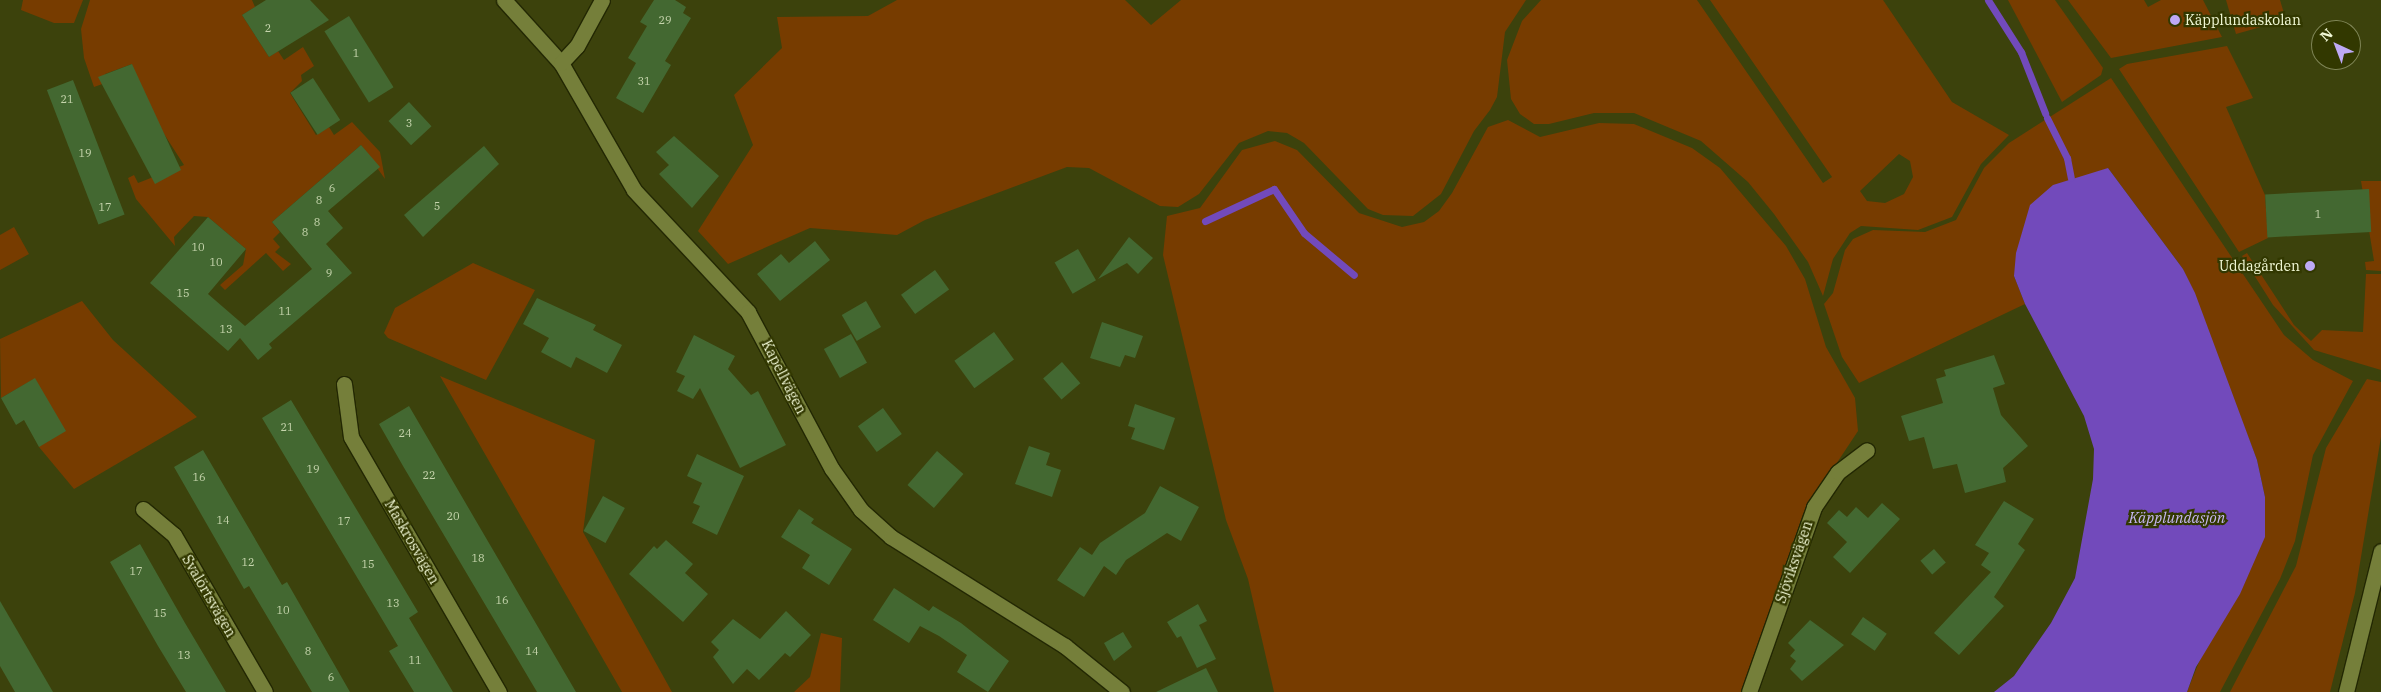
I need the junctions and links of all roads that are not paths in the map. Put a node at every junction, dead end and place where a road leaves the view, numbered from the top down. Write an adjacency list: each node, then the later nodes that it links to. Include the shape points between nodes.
1 (504, 0): 3 (street, Kapellvägen)
2 (602, 0): 3 (street, via 577,46)
3 (560, 63): 10 (street, Kapellvägen, via 621,173 748,312 832,469 861,510 897,541 1065,646)
4 (344, 384): 9 (street, Maskrosvägen, via 351,437)
5 (1867, 450): 11 (street, Sjöviksvägen, via 1838,472 1811,513)
6 (143, 509): 8 (street, Svalörtsvägen, via 174,535)
7 (2381, 552): 12 (street)
8 (265, 692)
9 (500, 692)
10 (1122, 692)
11 (1749, 692)
12 (2346, 692)

